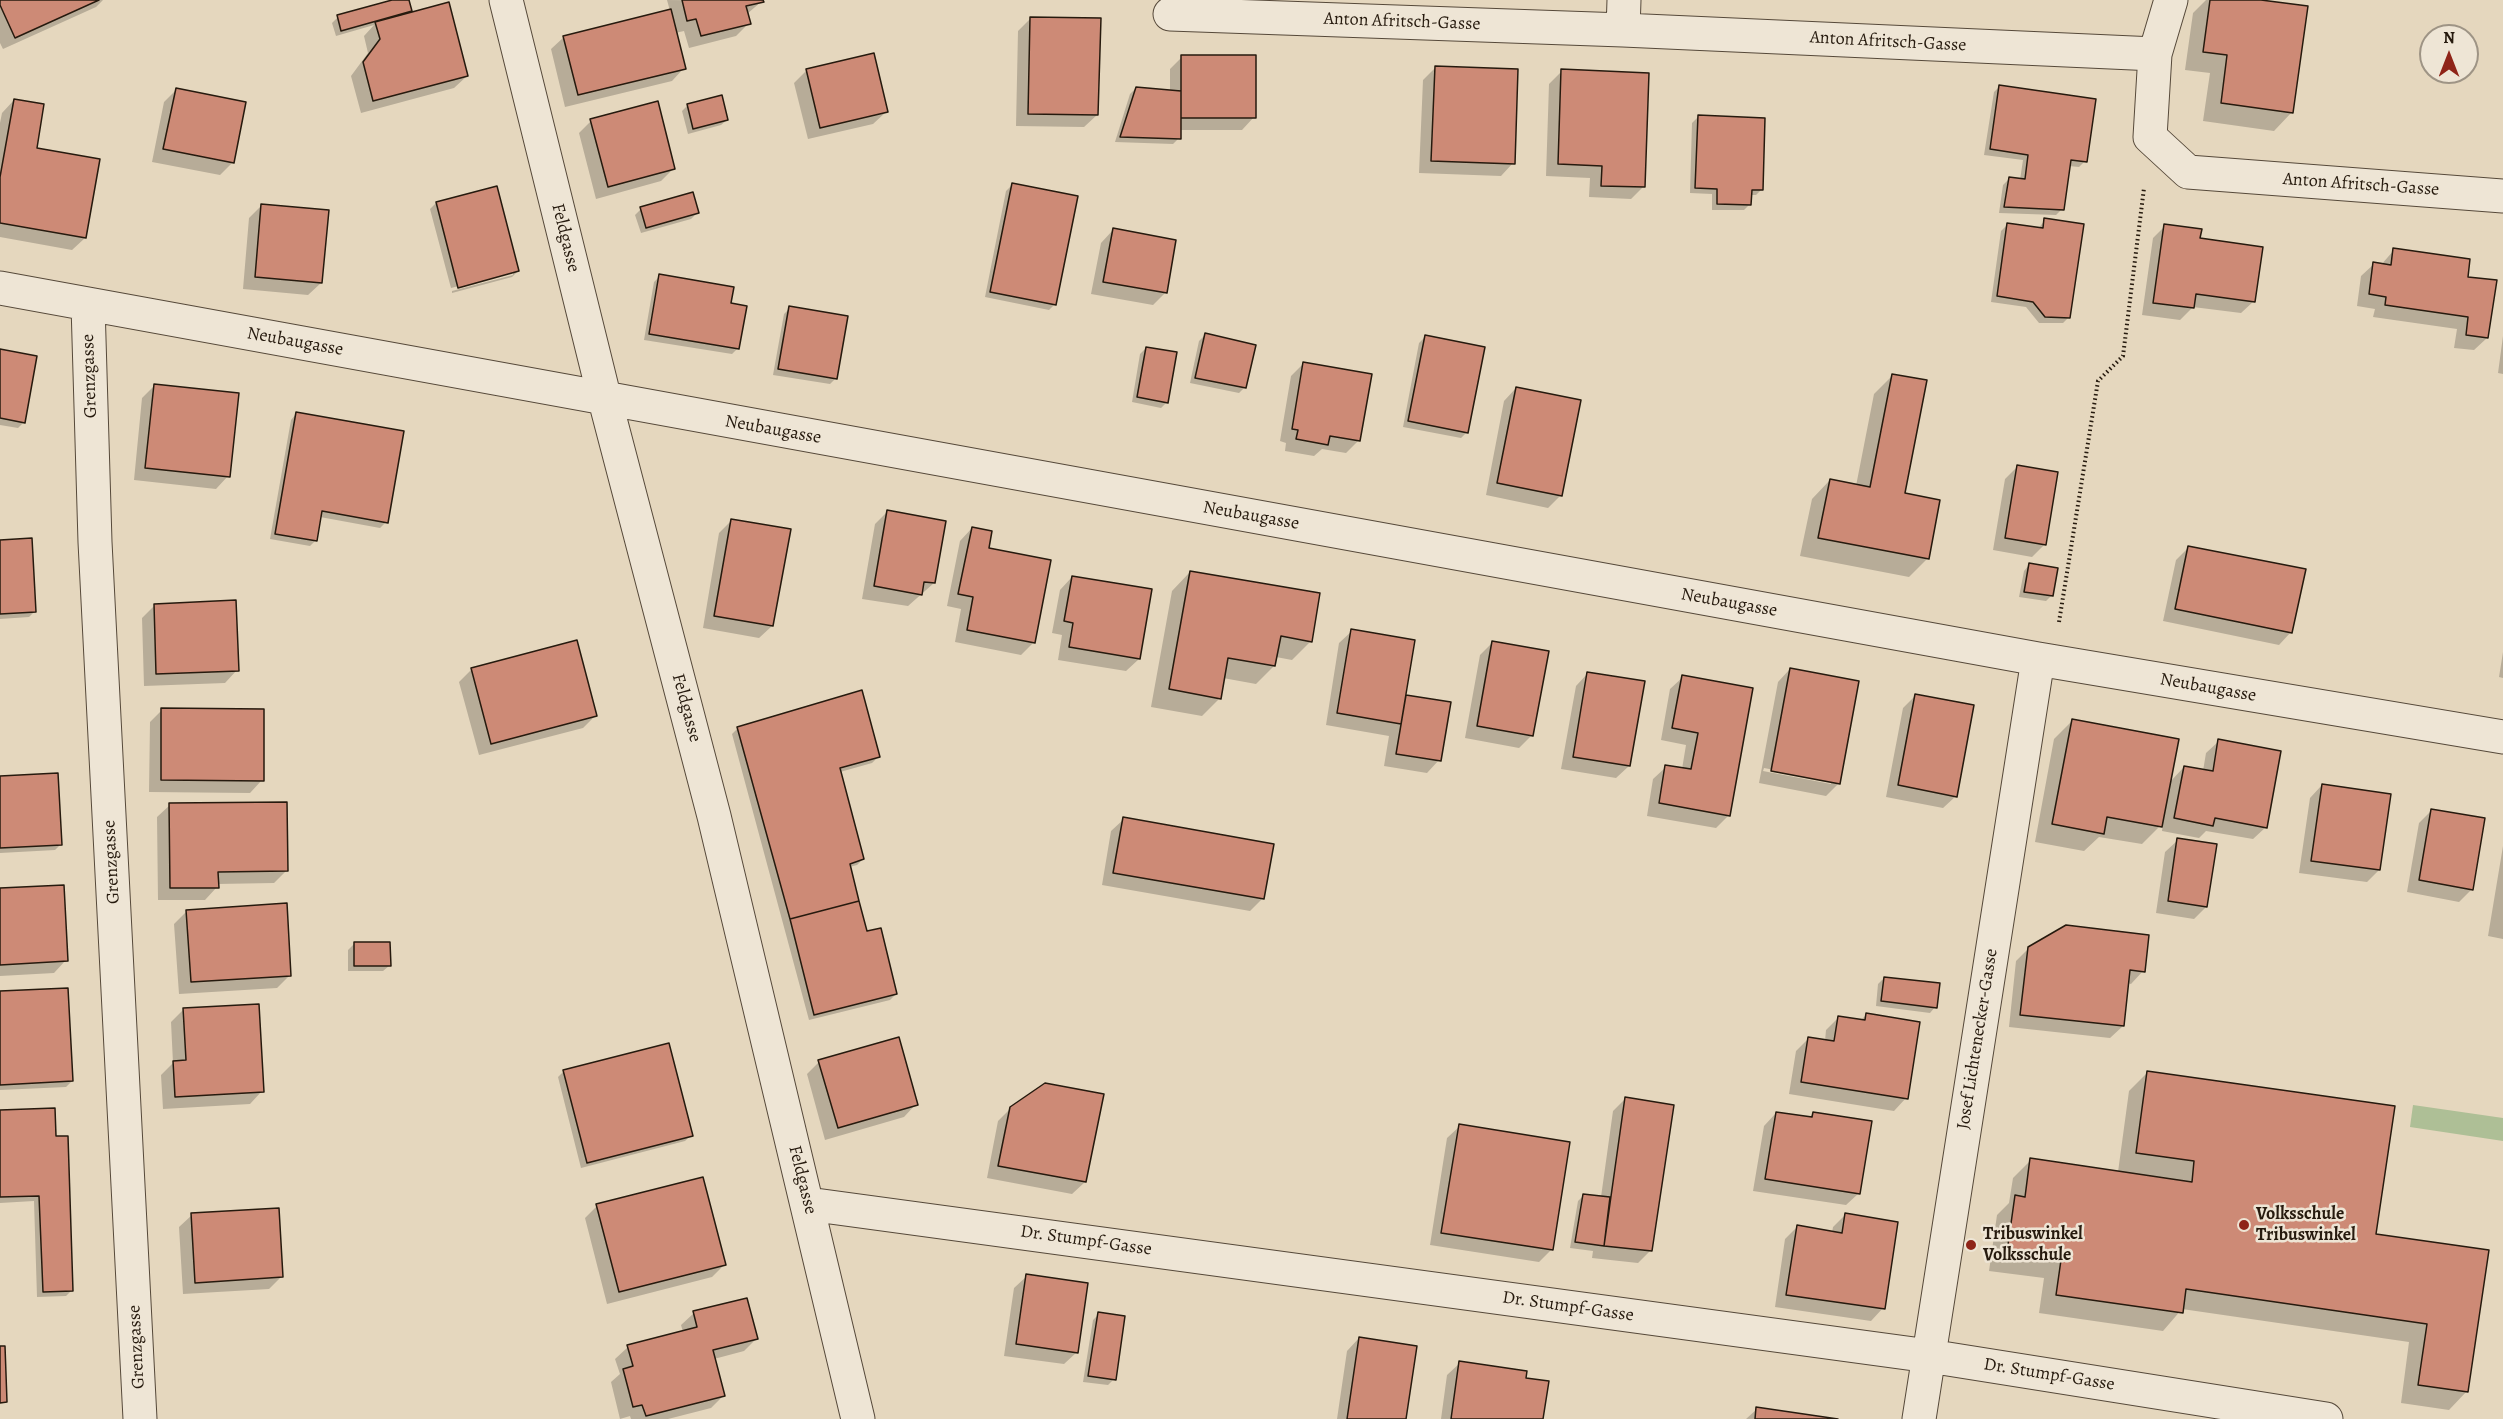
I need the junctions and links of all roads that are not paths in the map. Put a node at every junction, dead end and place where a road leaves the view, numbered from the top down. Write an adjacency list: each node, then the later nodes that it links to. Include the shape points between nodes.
1 (506, 0): 9 (street, Feldgasse)
2 (2171, 0): 5 (street)
3 (1170, 14): 4 (street, Anton Afritsch-Gasse)
4 (1623, 15): 5 (street, Anton Afritsch-Gasse)
5 (2155, 54): 6 (street, Anton Afritsch-Gasse, via 2150,136 2188,172)
6 (2503, 196)
7 (0, 288): 8 (street, Neubaugasse)
8 (88, 305): 9 (street, Neubaugasse); 14 (street, Grenzgasse, via 95,542)
9 (605, 399): 10 (street, Neubaugasse); 12 (street, Feldgasse, via 714,816)
10 (2038, 659): 11 (street, Neubaugasse); 13 (street, Josef Lichtenecker-Gasse)
11 (2503, 737)
12 (808, 1203): 13 (street, Dr. Stumpf-Gasse); 15 (street, Feldgasse)
13 (1929, 1356): 16 (street, Josef Lichtenecker-Gasse); 17 (street, Dr. Stumpf-Gasse)
14 (140, 1419)
15 (858, 1419)
16 (1919, 1419)
17 (2326, 1419)

